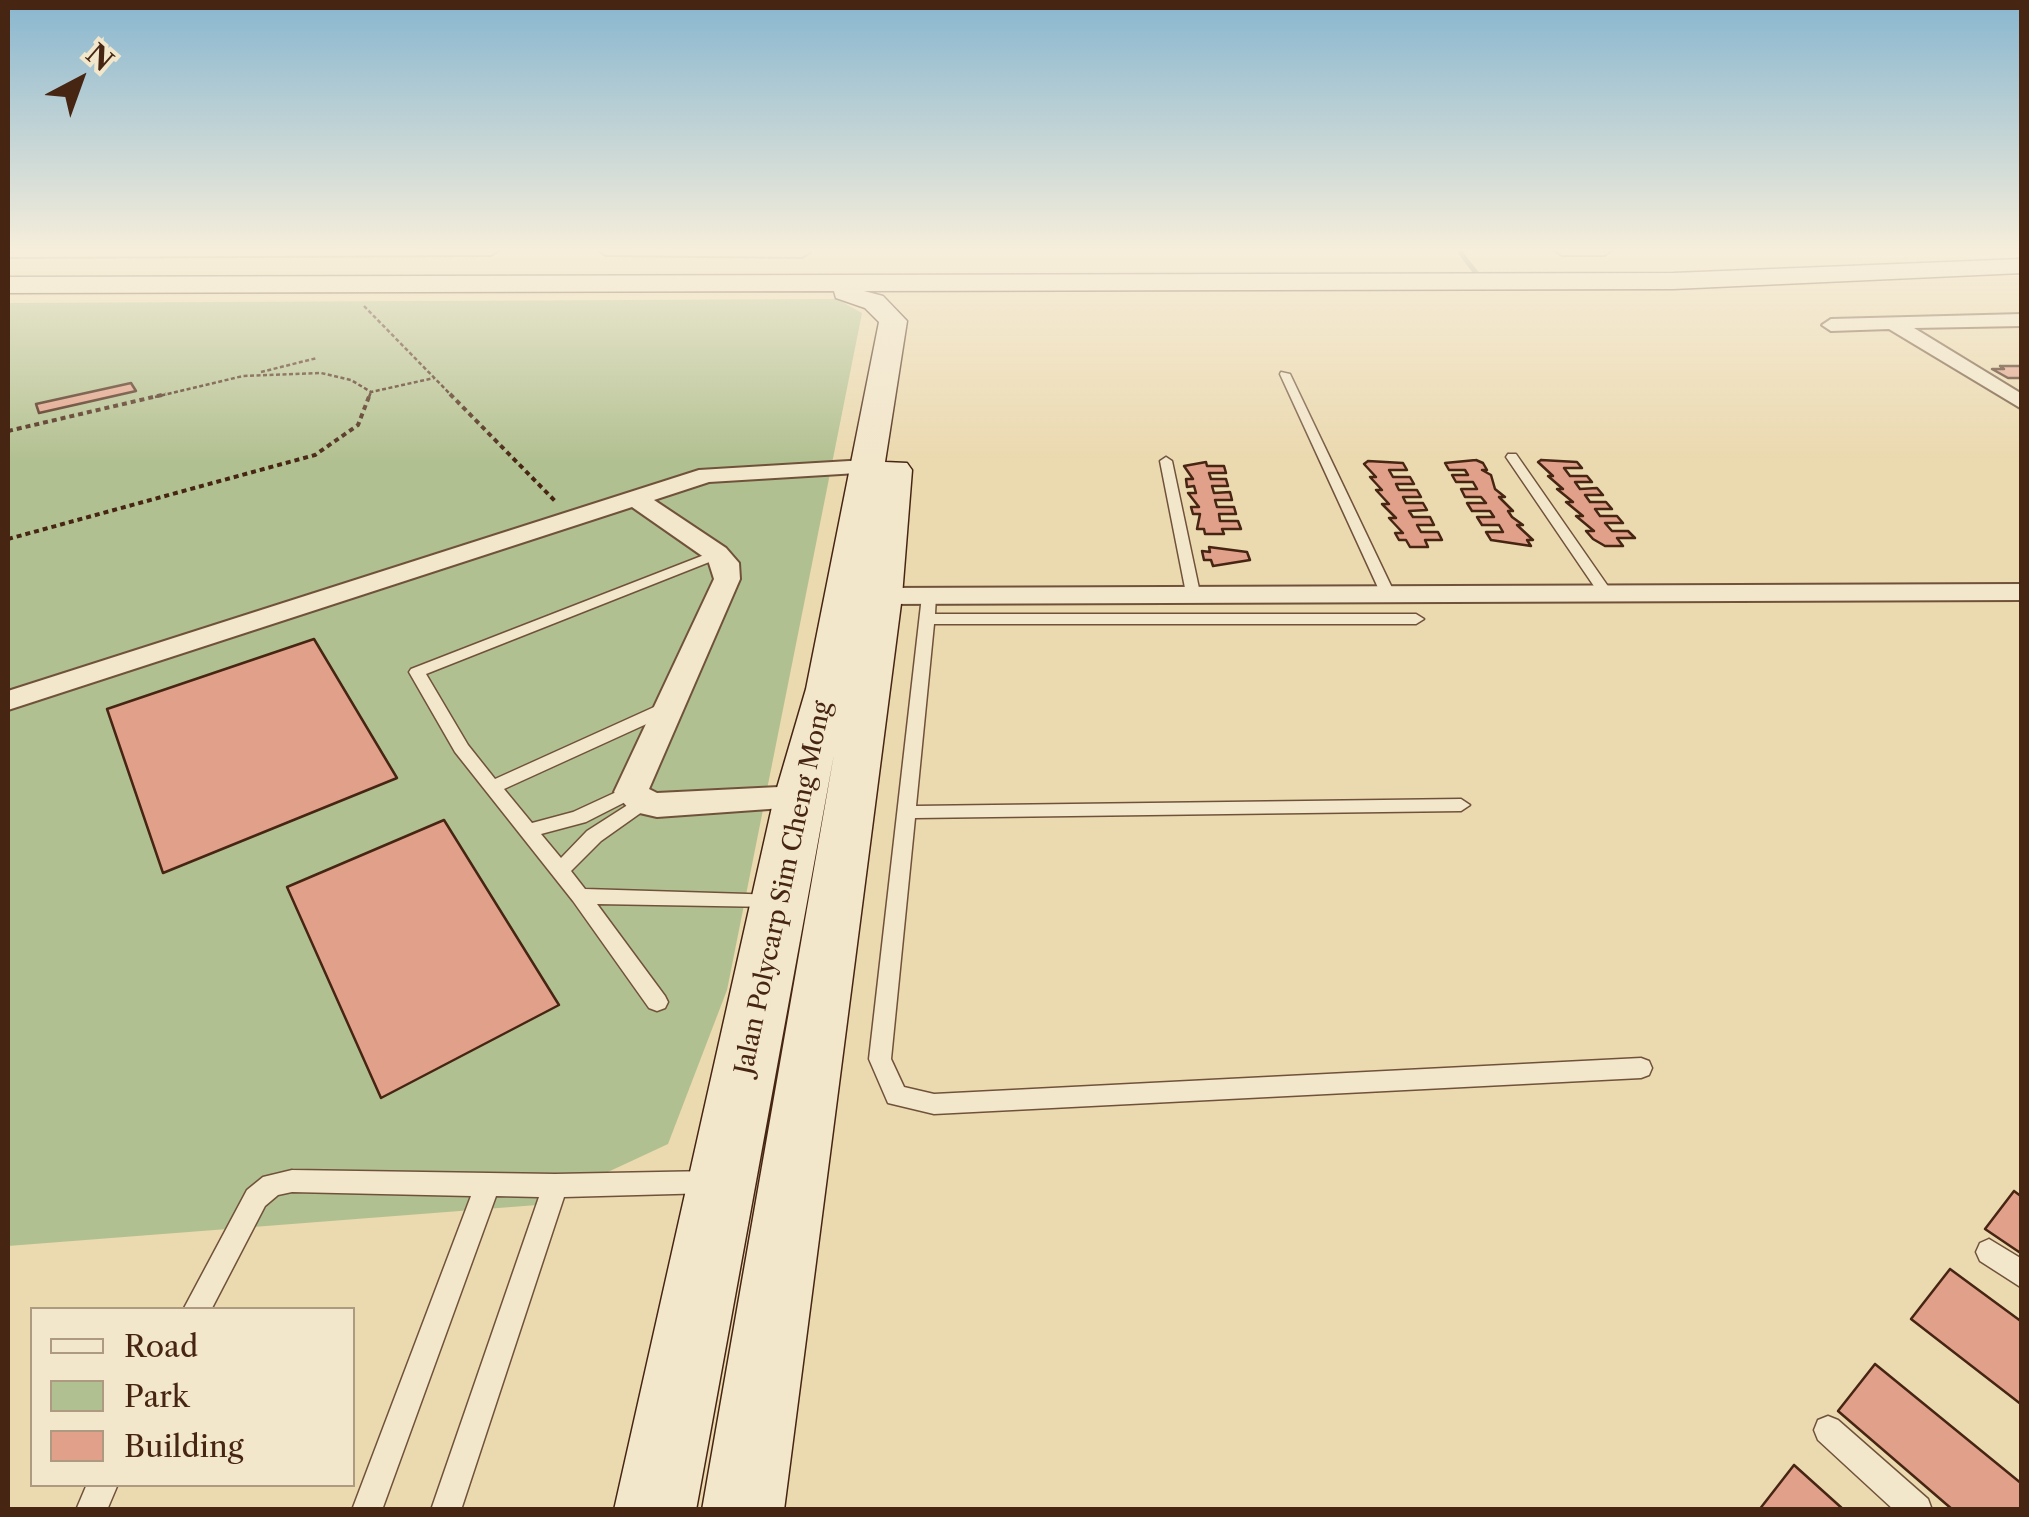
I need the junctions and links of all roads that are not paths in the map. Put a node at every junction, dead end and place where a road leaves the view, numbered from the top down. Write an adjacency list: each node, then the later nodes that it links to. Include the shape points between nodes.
1 (891, 321): 11 (main road, Jalan Polycarp Sim Cheng Mong)
2 (923, 321): 8 (main road, Jalan Polycarp Sim Cheng Mong)
3 (1988, 321): 4 (street)
4 (1892, 323): 5 (street); 7 (street)
5 (1831, 325)
6 (1285, 374): 15 (lane)
7 (2022, 403)
8 (901, 414): 11 (main road); 14 (main road, Jalan Polycarp Sim Cheng Mong)
9 (1512, 457): 16 (lane)
10 (1166, 460): 18 (lane)
11 (866, 466): 12 (street, via 707,474); 14 (main road, Jalan Polycarp Sim Cheng Mong)
12 (634, 498): 13 (street); 21 (street)
13 (716, 554): 22 (street, via 726,563 727,579); 23 (lane, via 417,672 461,748)
14 (898, 590): 18 (street); 19 (lane); 25 (main road, Jalan Polycarp Sim Cheng Mong, via 828,689); 27 (lane); 46 (main road, Jalan Polycarp Sim Cheng Mong)
15 (1387, 592): 16 (street); 19 (street)
16 (1605, 592): 17 (street)
17 (2022, 592)
18 (1193, 593): 19 (street)
19 (1294, 606): 20 (lane)
20 (1416, 619)
21 (8, 700)
22 (674, 705): 23 (lane); 24 (street)
23 (493, 787): 28 (lane)
24 (637, 797): 25 (street, via 685,806); 28 (lane); 29 (lane)
25 (798, 798): 31 (main road, Jalan Polycarp Sim Cheng Mong)
26 (1461, 805): 27 (lane)
27 (907, 812): 33 (lane, via 880,1058 896,1096 934,1104)
28 (527, 831): 29 (lane)
29 (560, 871): 30 (lane)
30 (580, 896): 31 (lane); 32 (lane)
31 (778, 900): 34 (main road, Jalan Polycarp Sim Cheng Mong)
32 (657, 1002)
33 (1640, 1068)
34 (722, 1182): 36 (lane); 45 (main road, Jalan Polycarp Sim Cheng Mong)
35 (488, 1184): 36 (lane); 39 (lane, via 292,1180 272,1186 256,1198); 43 (lane)
36 (555, 1186): 44 (lane)
37 (1989, 1252): 38 (lane)
38 (2022, 1276)
39 (198, 1307)
40 (1828, 1430): 47 (lane)
41 (102, 1487): 42 (lane)
42 (90, 1510)
43 (367, 1510)
44 (446, 1510)
45 (655, 1510)
46 (743, 1510)
47 (1916, 1510)

